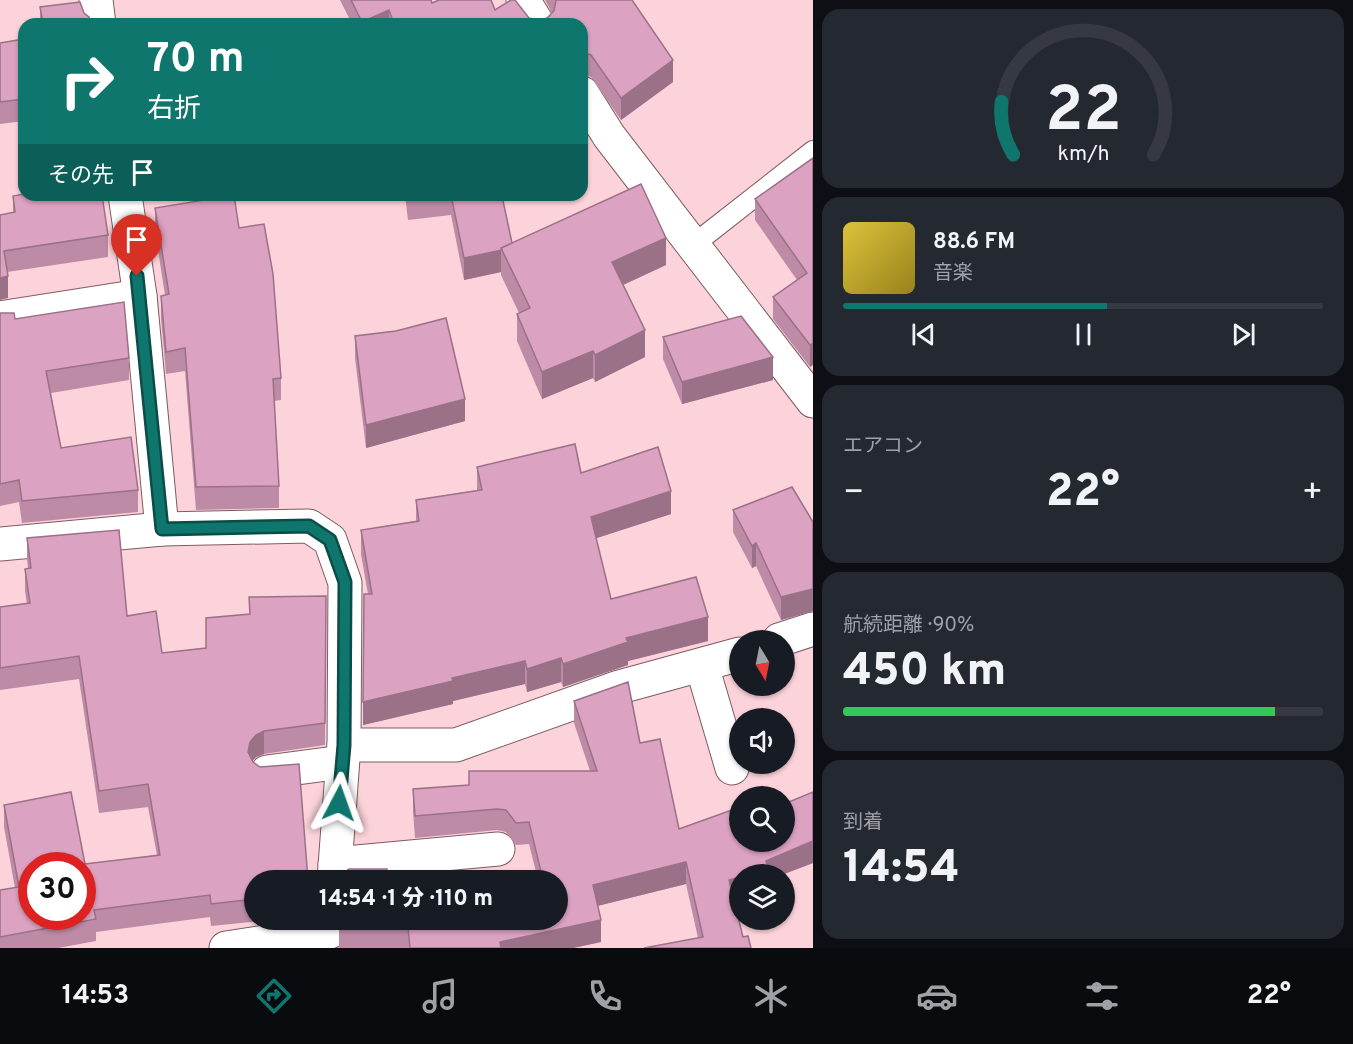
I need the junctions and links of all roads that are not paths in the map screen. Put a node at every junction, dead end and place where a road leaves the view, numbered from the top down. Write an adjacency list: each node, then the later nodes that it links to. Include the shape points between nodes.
1 (96, 0): 3 (street)
2 (523, 0): 4 (street)
3 (98, 18)
4 (534, 18)
5 (588, 103): 8 (street, via 609,136)
6 (813, 151): 8 (lane)
7 (126, 201): 9 (street)
8 (693, 244): 11 (street)
9 (140, 296): 10 (street); 12 (street)
10 (0, 318)
11 (813, 401)
12 (162, 529): 13 (street); 18 (street, via 309,526 330,540 345,582)
13 (0, 544)
14 (813, 629): 15 (street)
15 (795, 635)
16 (729, 657): 17 (street)
17 (702, 666): 18 (street, via 616,688 456,745); 19 (street)
18 (343, 753): 20 (street); 22 (street)
19 (729, 758)
20 (267, 772)
21 (498, 849): 23 (street)
22 (334, 870)
23 (348, 870)
24 (333, 933): 25 (street)
25 (226, 948)

